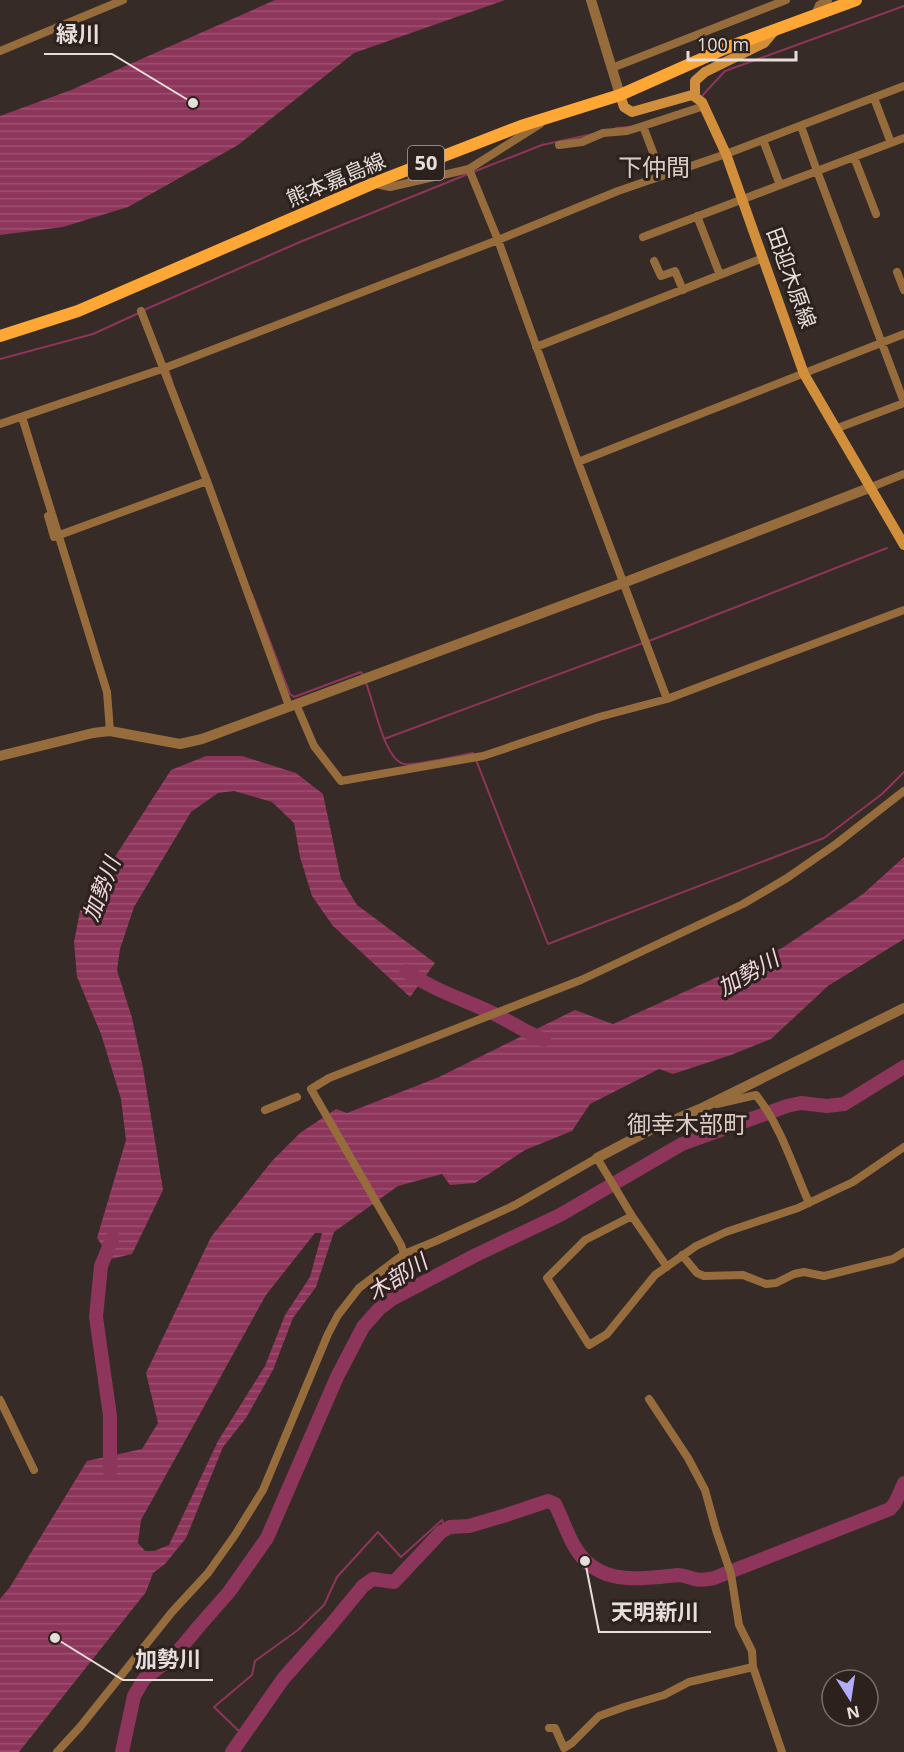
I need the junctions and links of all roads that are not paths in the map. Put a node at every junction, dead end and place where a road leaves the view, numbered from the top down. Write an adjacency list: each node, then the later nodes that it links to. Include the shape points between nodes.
1 (123, 0): 8 (street)
2 (591, 0): 11 (street)
3 (786, 0): 9 (street)
4 (828, 0): 6 (street, via 819,5)
5 (856, 0): 6 (main road, 熊本嘉島線 / 50)
6 (815, 15): 7 (main road, 熊本嘉島線 / 50)
7 (776, 29): 11 (main road, 熊本嘉島線 / 50); 13 (main road, via 764,43 705,72 695,81)
8 (0, 51)
9 (618, 66)
10 (904, 86): 12 (street)
11 (618, 91): 13 (main road, via 624,107 632,112 692,95); 14 (main road, 熊本嘉島線 / 50)
12 (874, 98): 16 (street); 19 (street)
13 (700, 102): 15 (street); 21 (main road, 田迎木原線)
14 (549, 118): 23 (street); 26 (main road, 熊本嘉島線 / 50)
15 (643, 126): 20 (street); 25 (street)
16 (801, 126): 18 (street); 24 (street)
17 (904, 138): 19 (street)
18 (764, 140): 21 (street); 27 (street)
19 (891, 143): 22 (street)
20 (559, 145)
21 (726, 154): 25 (street); 28 (main road, 田迎木原線)
22 (854, 157): 24 (street); 29 (street)
23 (469, 169): 26 (street, via 390,187); 32 (street)
24 (817, 171): 27 (street); 42 (street)
25 (662, 176): 32 (street)
26 (374, 183): 41 (main road, 熊本嘉島線 / 50, via 78,311)
27 (780, 185): 28 (street)
28 (742, 199): 30 (street); 33 (main road, 田迎木原線)
29 (876, 214)
30 (697, 216): 31 (street); 36 (street)
31 (643, 237)
32 (498, 240): 43 (street); 44 (street)
33 (763, 258): 36 (street); 45 (main road, 田迎木原線)
34 (654, 261): 37 (street, via 661,276 675,271)
35 (897, 272): 38 (street)
36 (720, 275): 37 (street)
37 (683, 290): 43 (street)
38 (904, 290)
39 (141, 311): 44 (street)
40 (904, 334): 42 (street)
41 (0, 336)
42 (882, 343): 45 (street); 46 (street)
43 (536, 347): 50 (street)
44 (162, 369): 47 (street); 52 (street)
45 (804, 374): 49 (main road, 田迎木原線); 50 (street)
46 (904, 402): 49 (street)
47 (22, 417): 48 (street); 54 (street, via 54,537)
48 (0, 424)
49 (834, 429): 53 (main road, 田迎木原線)
50 (578, 462): 56 (street)
51 (904, 474): 53 (street)
52 (207, 481): 54 (street); 59 (street)
53 (869, 488): 55 (main road, 田迎木原線); 56 (street)
54 (59, 535): 60 (street, via 107,692)
55 (904, 545)
56 (623, 583): 58 (street); 59 (street)
57 (904, 610): 58 (street)
58 (667, 699): 59 (street, via 483,756 341,781 314,746)
59 (293, 705): 60 (street, via 202,740 180,744)
60 (110, 731): 61 (street)
61 (0, 756)
62 (904, 791): 72 (street, via 836,844 743,904 581,980 329,1078 311,1089)
63 (904, 1008): 65 (street)
64 (297, 1096): 66 (street)
65 (704, 1107): 68 (street); 69 (street, via 756,1095 776,1127)
66 (265, 1110)
67 (904, 1147): 69 (street, via 853,1182)
68 (597, 1158): 70 (street); 72 (street, via 515,1205)
69 (809, 1203): 73 (street, via 726,1232)
70 (632, 1216): 74 (street); 74 (street, via 585,1240 548,1278 589,1345 607,1334 655,1275)
71 (904, 1252): 73 (street, via 893,1259 824,1276 804,1272 766,1284 743,1275 704,1276)
72 (404, 1254): 80 (street, via 369,1279 338,1315 263,1490 235,1535 208,1573)
73 (682, 1255): 74 (street)
74 (667, 1267)
75 (649, 1399): 78 (street, via 705,1490 731,1574 740,1625 752,1651)
76 (0, 1400): 77 (street)
77 (34, 1470)
78 (753, 1667): 79 (street, via 689,1682 664,1695 598,1716 564,1748 555,1728); 81 (street)
79 (549, 1728)
80 (57, 1752)
81 (782, 1752)

